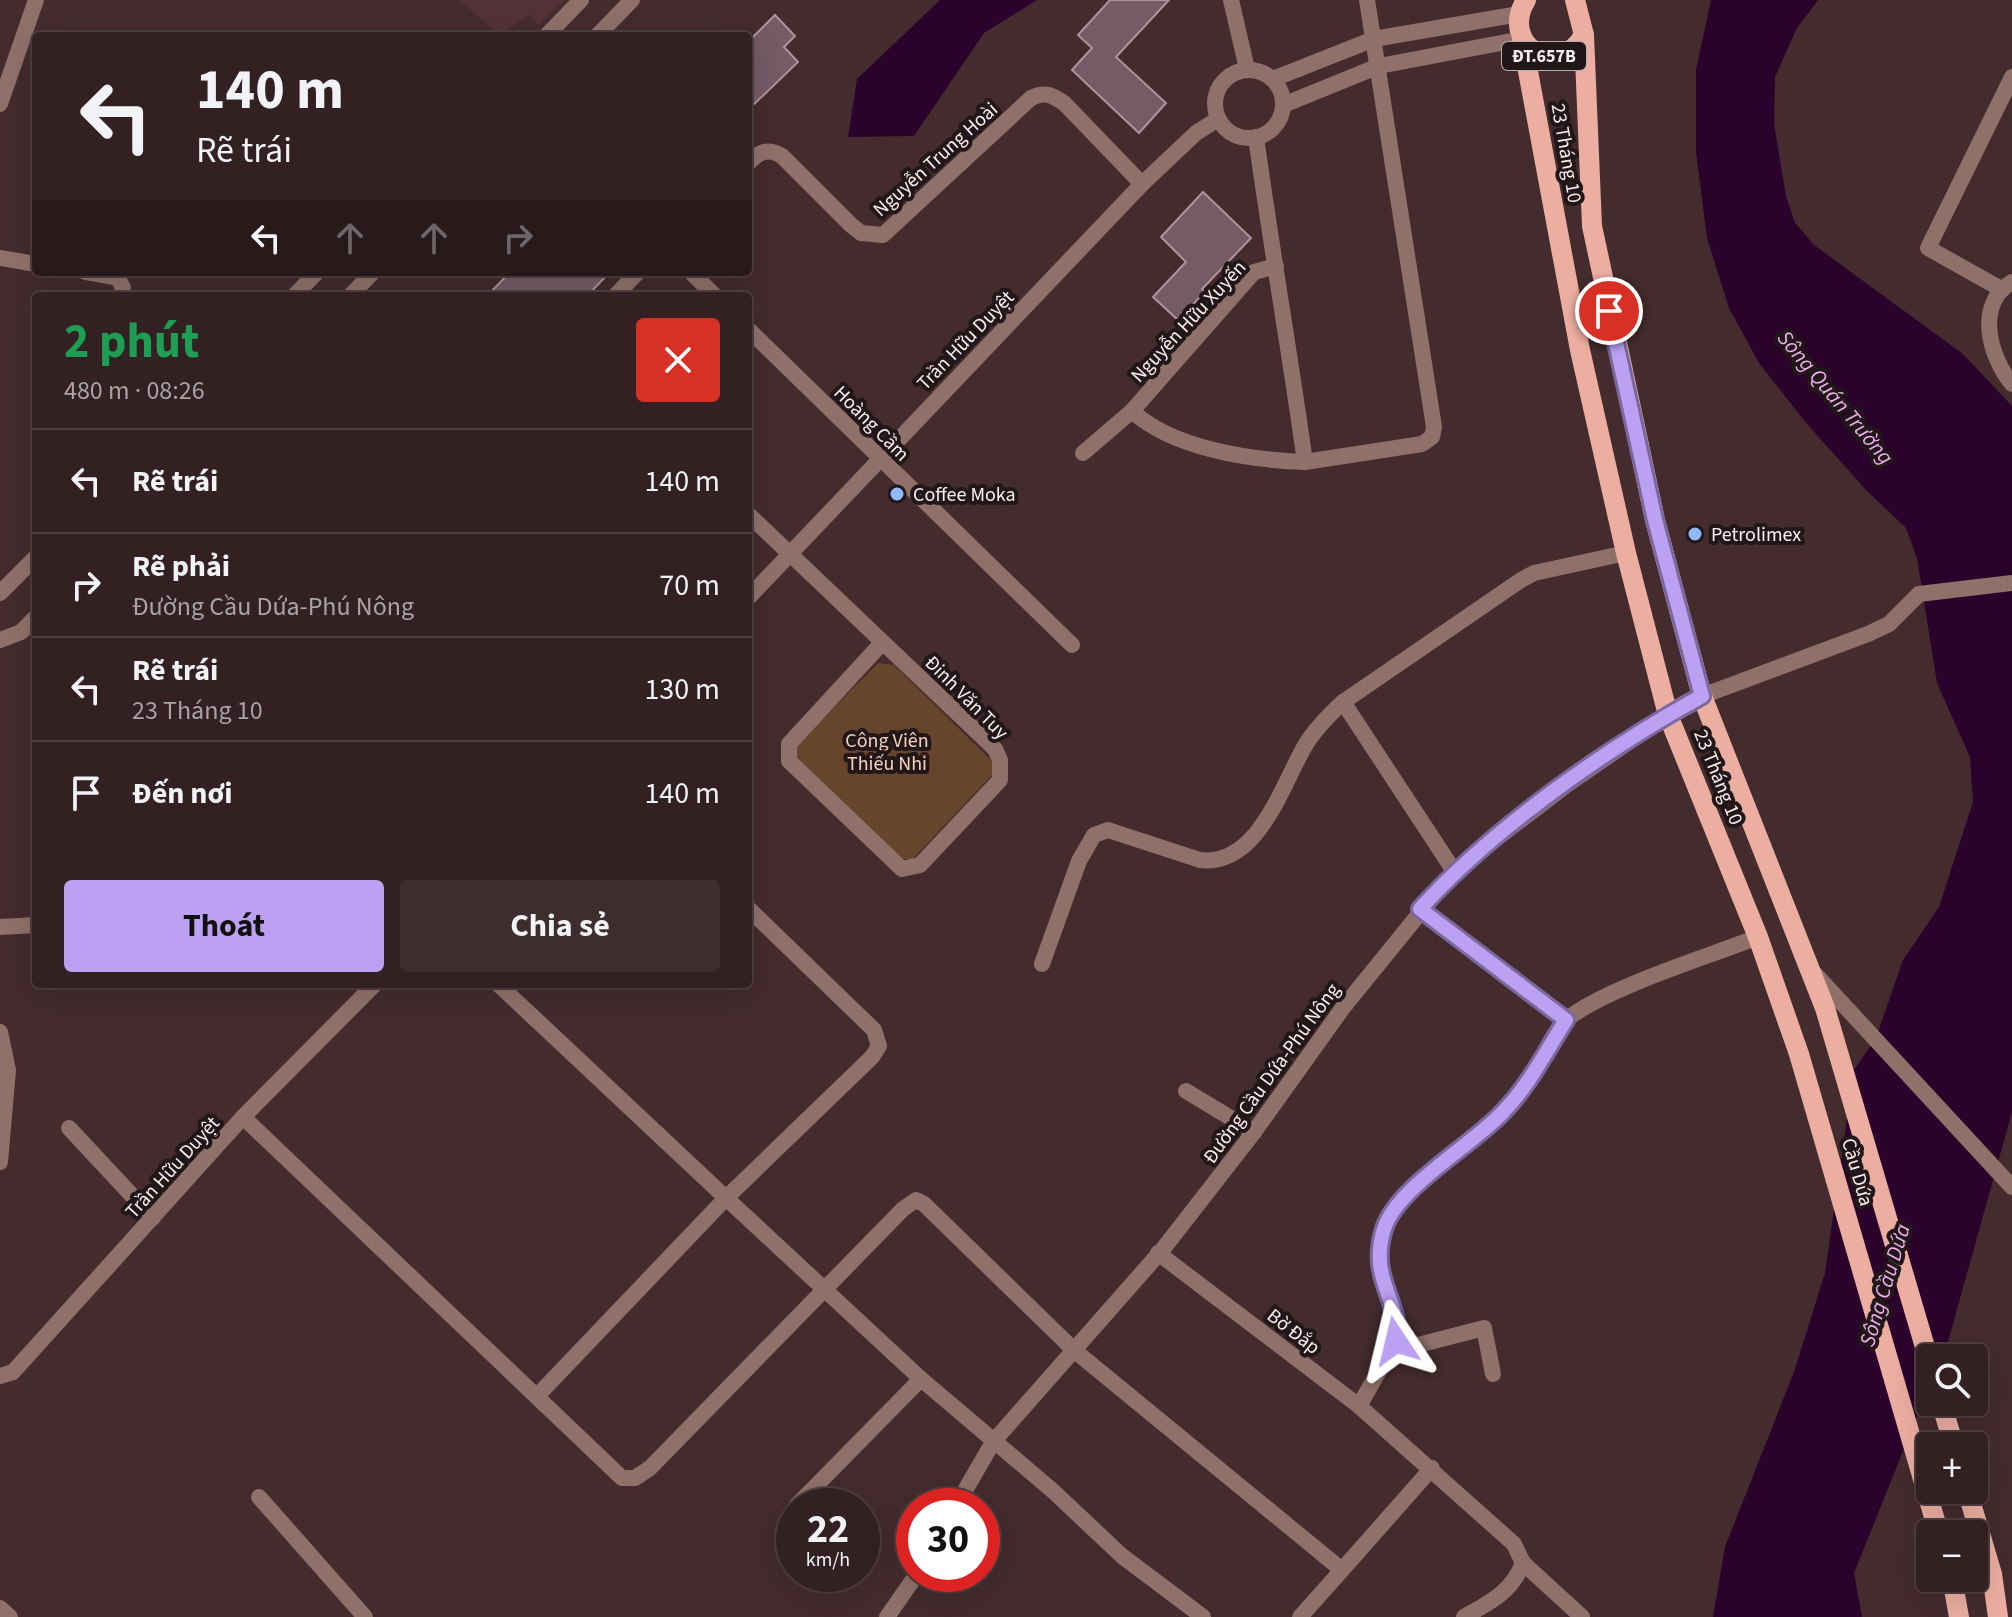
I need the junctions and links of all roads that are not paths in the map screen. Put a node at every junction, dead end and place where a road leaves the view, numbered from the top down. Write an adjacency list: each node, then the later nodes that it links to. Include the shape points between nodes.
1 (36, 0): 17 (street)
2 (581, 0): 8 (street)
3 (632, 0): 9 (street)
4 (1231, 0): 14 (street)
5 (1367, 0): 11 (street)
6 (1575, 0): 10 (main road, ĐT.657B)
7 (1521, 5): 11 (street); 12 (main road, ĐT.657B)
8 (550, 32)
9 (601, 32)
10 (1584, 35): 12 (main road, ĐT.657B, via 1569,53 1558,56 1540,55); 54 (main road, 23 Tháng 10 / ĐT.657B, via 1592,226 1655,520)
11 (1374, 39): 13 (street); 16 (street)
12 (1522, 39): 13 (street); 44 (main road, 23 Tháng 10 / ĐT.657B, via 1566,278)
13 (1379, 66): 18 (street); 42 (street, via 1434,427 1432,437 1422,444)
14 (1247, 69): 16 (street); 19 (street, via 1219,87)
15 (2012, 77): 31 (street, via 1928,248)
16 (1273, 79): 18 (street)
17 (0, 104)
18 (1283, 105): 20 (street, via 1275,126)
19 (1218, 119): 20 (street, via 1235,135); 22 (street, Trần Hữu Duyệt)
20 (1256, 137): 25 (street, Nguyễn Hữu Xuyến)
21 (752, 159): 22 (street, Nguyễn Trung Hoài, via 772,150 861,233 883,235 1031,98 1051,94)
22 (1142, 184): 41 (street, Trần Hữu Duyệt)
23 (0, 258): 24 (street)
24 (32, 263)
25 (1276, 266): 39 (street, Nguyễn Hữu Xuyến, via 1254,272); 42 (street, Nguyễn Hữu Xuyến)
26 (107, 276): 32 (street, via 118,278)
27 (313, 276): 33 (street)
28 (369, 276): 34 (street)
29 (634, 276): 35 (street)
30 (695, 276): 36 (street)
31 (2006, 285): 38 (street, via 1989,313 2001,370)
32 (122, 292)
33 (298, 292)
34 (354, 292)
35 (619, 292)
36 (711, 292)
37 (752, 333): 41 (street, Hoàng Cầm)
38 (2012, 384)
39 (1132, 411): 40 (street); 42 (street, Nguyễn Hữu Xuyến, via 1157,429 1228,453)
40 (1083, 453)
41 (879, 458): 45 (street, Trần Hữu Duyệt); 53 (street, Hoàng Cầm)
42 (1305, 462)
43 (752, 518): 45 (street, Đinh Văn Tuy)
44 (1626, 553): 55 (street, via 1521,580); 56 (main road, 23 Tháng 10 / ĐT.657B)
45 (790, 554): 49 (street, Trần Hữu Duyệt); 52 (street, Đinh Văn Tuy)
46 (32, 561): 48 (street)
47 (2012, 583): 54 (street, via 1919,594 1889,624 1868,634)
48 (0, 593)
49 (752, 594)
50 (32, 621): 51 (street)
51 (0, 640)
52 (881, 644): 52 (street, Đinh Văn Tuy, via 995,749 1000,760 1000,780 920,865 908,870 789,761 789,744)
53 (1072, 645)
54 (1702, 696): 56 (main road); 64 (main road, 23 Tháng 10 / ĐT.657B)
55 (1343, 702): 57 (street); 63 (street, via 1307,742 1266,820 1233,853 1200,860 1108,830 1094,835 1079,861)
56 (1668, 715): 57 (street, Đường Cầu Dứa-Phú Nông); 62 (main road, 23 Tháng 10 / ĐT.657B)
57 (1454, 871): 58 (street, Đường Cầu Dứa-Phú Nông)
58 (1420, 909): 67 (street); 75 (street, Đường Cầu Dứa-Phú Nông)
59 (752, 912): 78 (street, via 874,1030 879,1046)
60 (32, 925): 61 (street)
61 (0, 927)
62 (1758, 937): 67 (street, via 1606,998); 70 (main road, 23 Tháng 10 / ĐT.657B)
63 (1042, 964)
64 (1809, 968): 69 (main road, 23 Tháng 10 / ĐT.657B); 77 (street)
65 (371, 988): 73 (street, Trần Hữu Duyệt)
66 (502, 988): 78 (street)
67 (1566, 1020): 84 (street, via 1504,1111 1391,1211 1378,1267 1398,1329)
68 (0, 1032): 71 (street, via 8,1070)
69 (1836, 1042): 82 (main road, Cầu Dứa / ĐT.657B)
70 (1799, 1054): 96 (main road, Cầu Dứa / ĐT.657B)
71 (3, 1090): 76 (street)
72 (1186, 1091): 75 (street)
73 (243, 1117): 79 (street, Trần Hữu Duyệt); 88 (street)
74 (69, 1128): 79 (street)
75 (1254, 1132): 80 (street, Đường Cầu Dứa-Phú Nông)
76 (0, 1162)
77 (2007, 1182)
78 (726, 1198): 81 (street); 88 (street)
79 (153, 1218): 86 (street, Trần Hữu Duyệt, via 13,1372)
80 (1158, 1253): 83 (street, Đường Cầu Dứa-Phú Nông); 89 (street, Bờ Đắp)
81 (823, 1291): 83 (street, via 916,1200); 87 (street); 88 (street, via 635,1478 622,1478)
82 (1924, 1344)
83 (1075, 1351): 90 (street, Đường Cầu Dứa-Phú Nông); 98 (street)
84 (1391, 1352): 85 (street, via 1484,1328); 89 (street)
85 (1493, 1374)
86 (0, 1376)
87 (921, 1379): 90 (street); 92 (street)
88 (538, 1395)
89 (1359, 1406): 91 (street, Bờ Đắp)
90 (993, 1442): 93 (street, Đường Cầu Dứa-Phú Nông); 105 (street, via 1122,1556)
91 (1432, 1468): 97 (street, Bờ Đắp, via 1501,1530); 98 (street)
92 (814, 1488)
93 (966, 1488)
94 (259, 1497): 103 (street)
95 (1971, 1504): 110 (main road, via 1992,1574)
96 (1935, 1520)
97 (1523, 1563): 107 (street, via 1516,1582 1501,1597); 108 (street, Bờ Đắp)
98 (1342, 1570): 106 (street)
99 (904, 1592): 104 (street)
100 (1955, 1592): 109 (main road)
101 (0, 1608): 102 (street)
102 (10, 1617)
103 (365, 1617)
104 (887, 1617)
105 (1203, 1617)
106 (1300, 1617)
107 (1464, 1617)
108 (1582, 1617)
109 (1959, 1617)
110 (1998, 1617)

